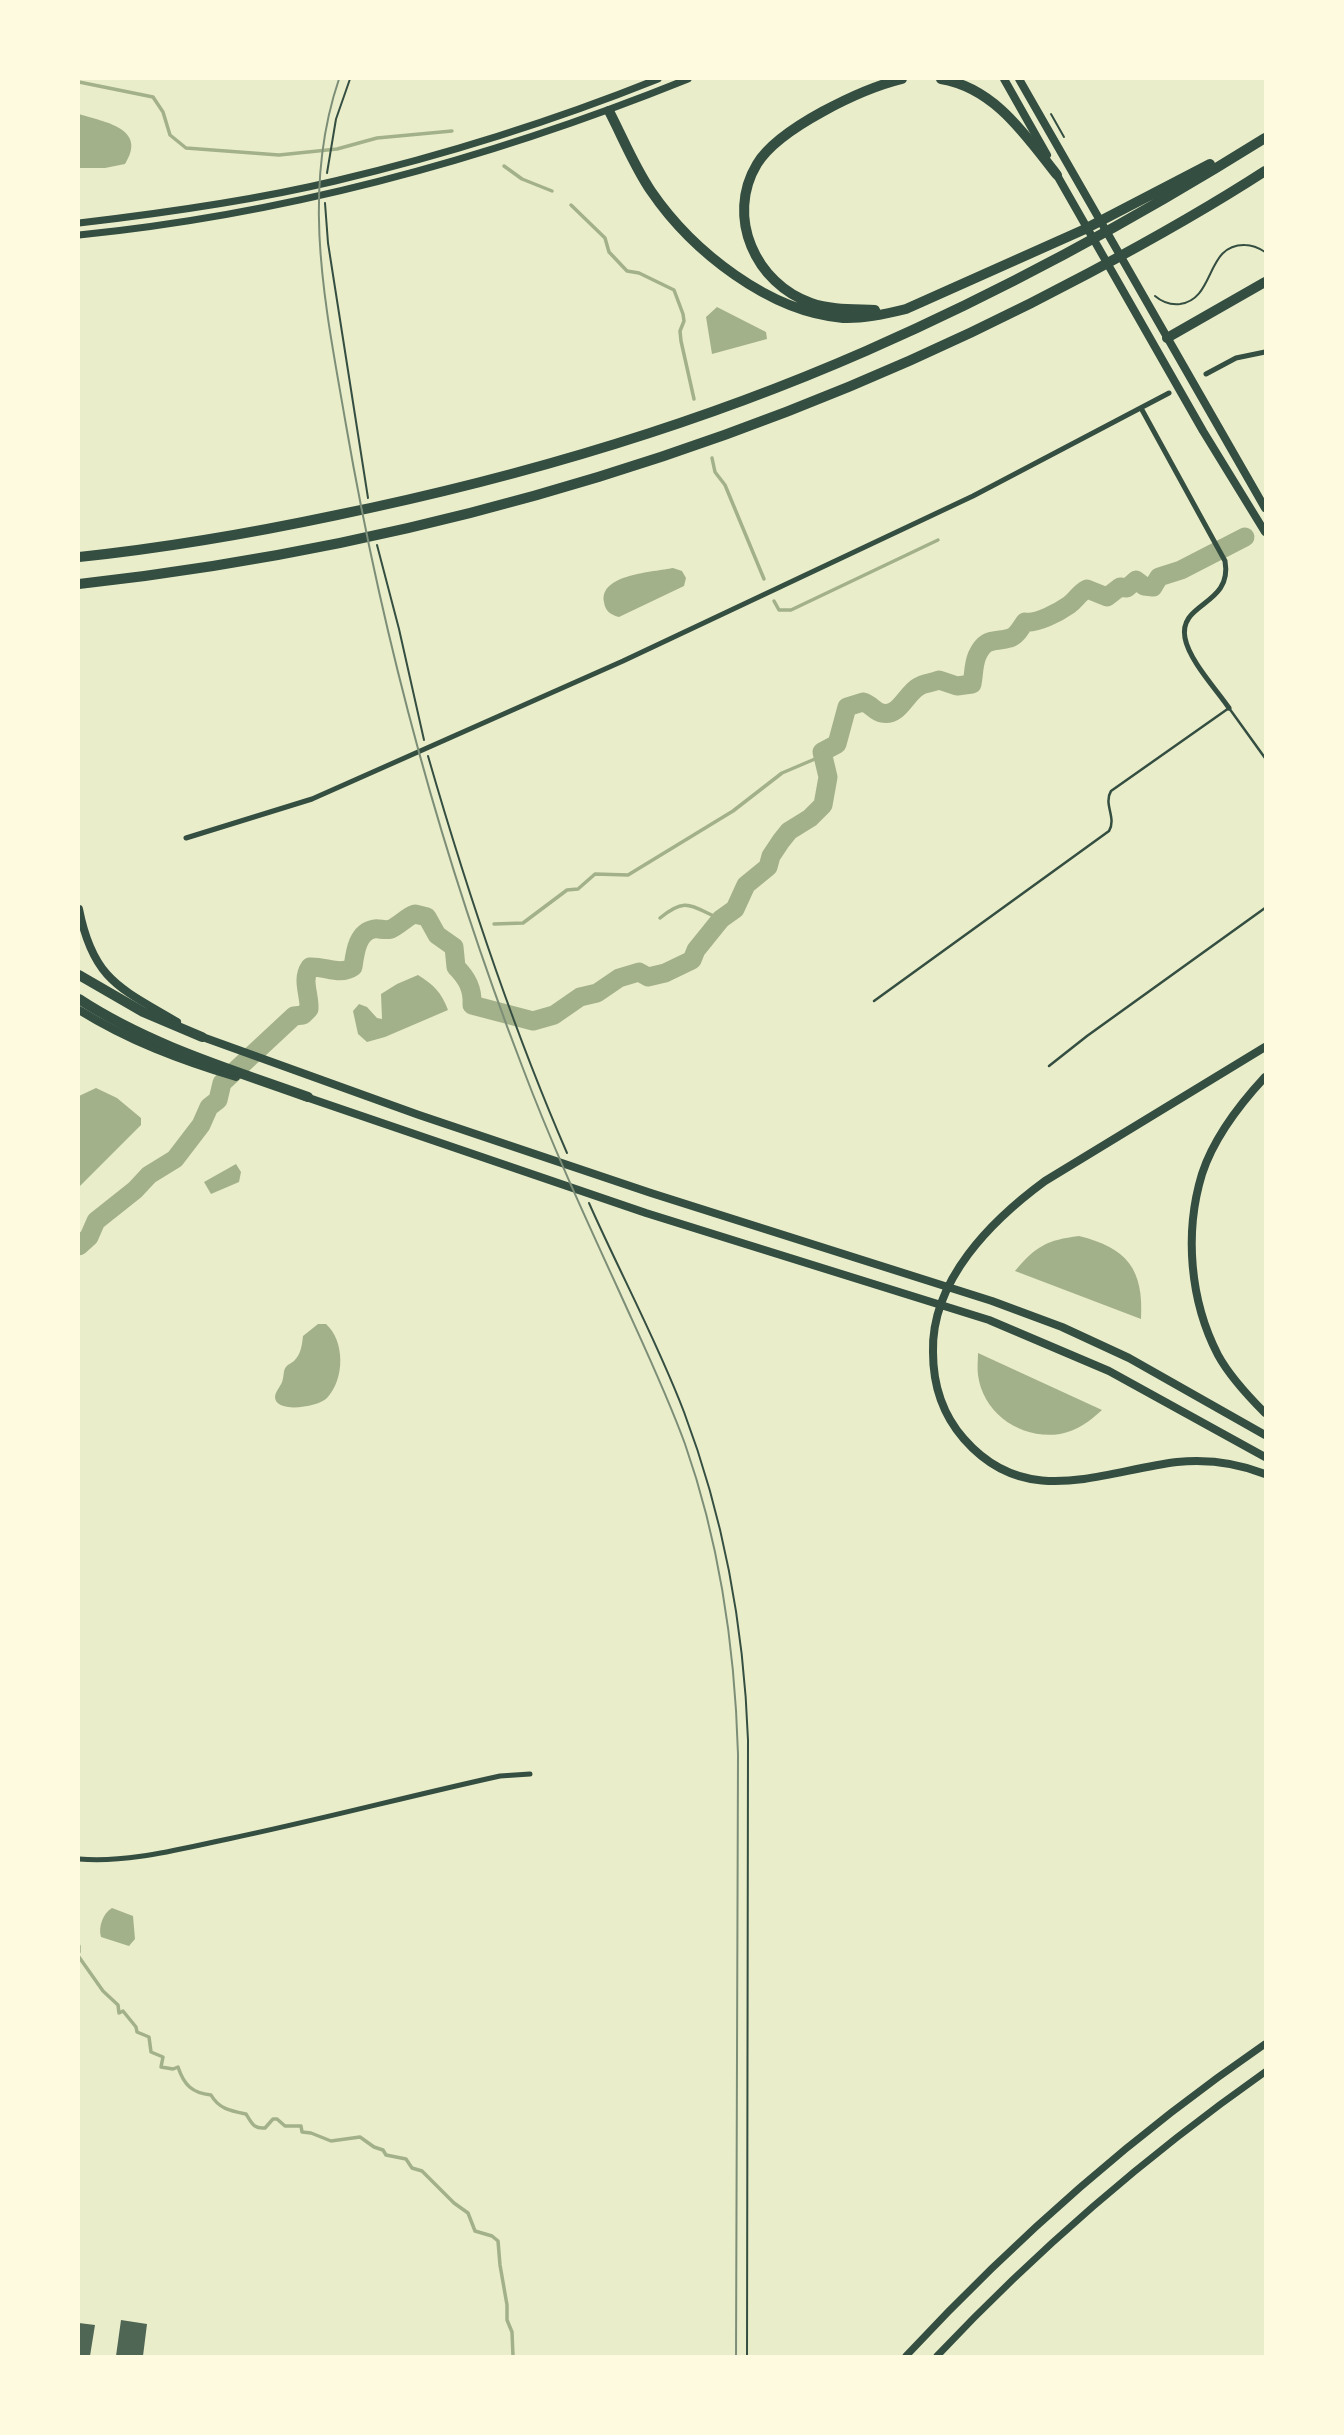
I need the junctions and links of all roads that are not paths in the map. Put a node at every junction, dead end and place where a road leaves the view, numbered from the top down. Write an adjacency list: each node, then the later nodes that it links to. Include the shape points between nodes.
1 (658, 79): 7 (street)
2 (688, 79): 7 (street)
3 (902, 79): 14 (highway, via 847,100 776,142 757,164 746,191 747,238 769,276 811,303 877,310)
4 (941, 79): 10 (highway, via 984,96 1015,120)
5 (1003, 79): 10 (main road)
6 (1019, 79): 15 (main road)
7 (606, 106): 11 (street, via 333,182 226,203); 12 (street, via 463,159 334,193 229,215); 14 (highway, via 636,166 667,213 709,254 772,298 809,313 844,318 878,316)
8 (1265, 136): 14 (highway, via 1083,230); 23 (highway, via 1189,186 992,292 864,352 674,424 574,457 388,505 204,540)
9 (1265, 171): 24 (highway, via 1120,256 960,338 776,417 681,451 557,490 393,532 211,567)
10 (1057, 175): 16 (main road)
11 (79, 223)
12 (79, 235)
13 (1265, 282): 15 (highway)
14 (932, 298)
15 (1167, 338): 16 (main road); 21 (main road)
16 (1154, 345): 22 (main road)
17 (1265, 352): 18 (street, via 1236,358)
18 (1206, 374)
19 (1169, 393): 20 (street)
20 (1140, 408): 25 (street, via 1225,561 1227,580 1191,616 1184,636 1189,651); 27 (street, via 972,496 623,661 312,799)
21 (1265, 508)
22 (1265, 531)
23 (79, 556)
24 (79, 584)
25 (1229, 708): 26 (lane); 32 (lane, via 1111,791 1109,831)
26 (1265, 758)
27 (186, 838)
28 (1265, 908): 37 (lane)
29 (79, 909): 34 (main road, via 87,943 107,975 126,992)
30 (79, 975): 34 (highway, via 143,1012)
31 (79, 999): 36 (highway)
32 (874, 1001)
33 (79, 1010): 36 (main road, via 117,1033)
34 (203, 1038): 41 (main road, via 625,1185 1039,1318 1129,1359)
35 (1265, 1048): 43 (main road, via 1013,1205 973,1249 947,1290 932,1340 939,1400 956,1430 978,1455 1008,1472 1039,1482 1070,1482 1199,1461 1238,1465)
36 (187, 1058): 39 (highway)
37 (1049, 1066)
38 (1265, 1077): 40 (main road, via 1221,1133 1202,1173 1193,1217 1192,1269 1202,1317 1219,1357)
39 (308, 1097): 42 (main road, via 633,1209 989,1320 1109,1371)
40 (1265, 1413)
41 (1265, 1435)
42 (1265, 1457)
43 (1265, 1474)
44 (530, 1773): 45 (street, via 154,1854)
45 (79, 1859)
46 (1265, 2044): 48 (street, via 1098,2171 1010,2250)
47 (1265, 2072): 49 (street, via 1126,2176 980,2310)
48 (906, 2356)
49 (937, 2356)

